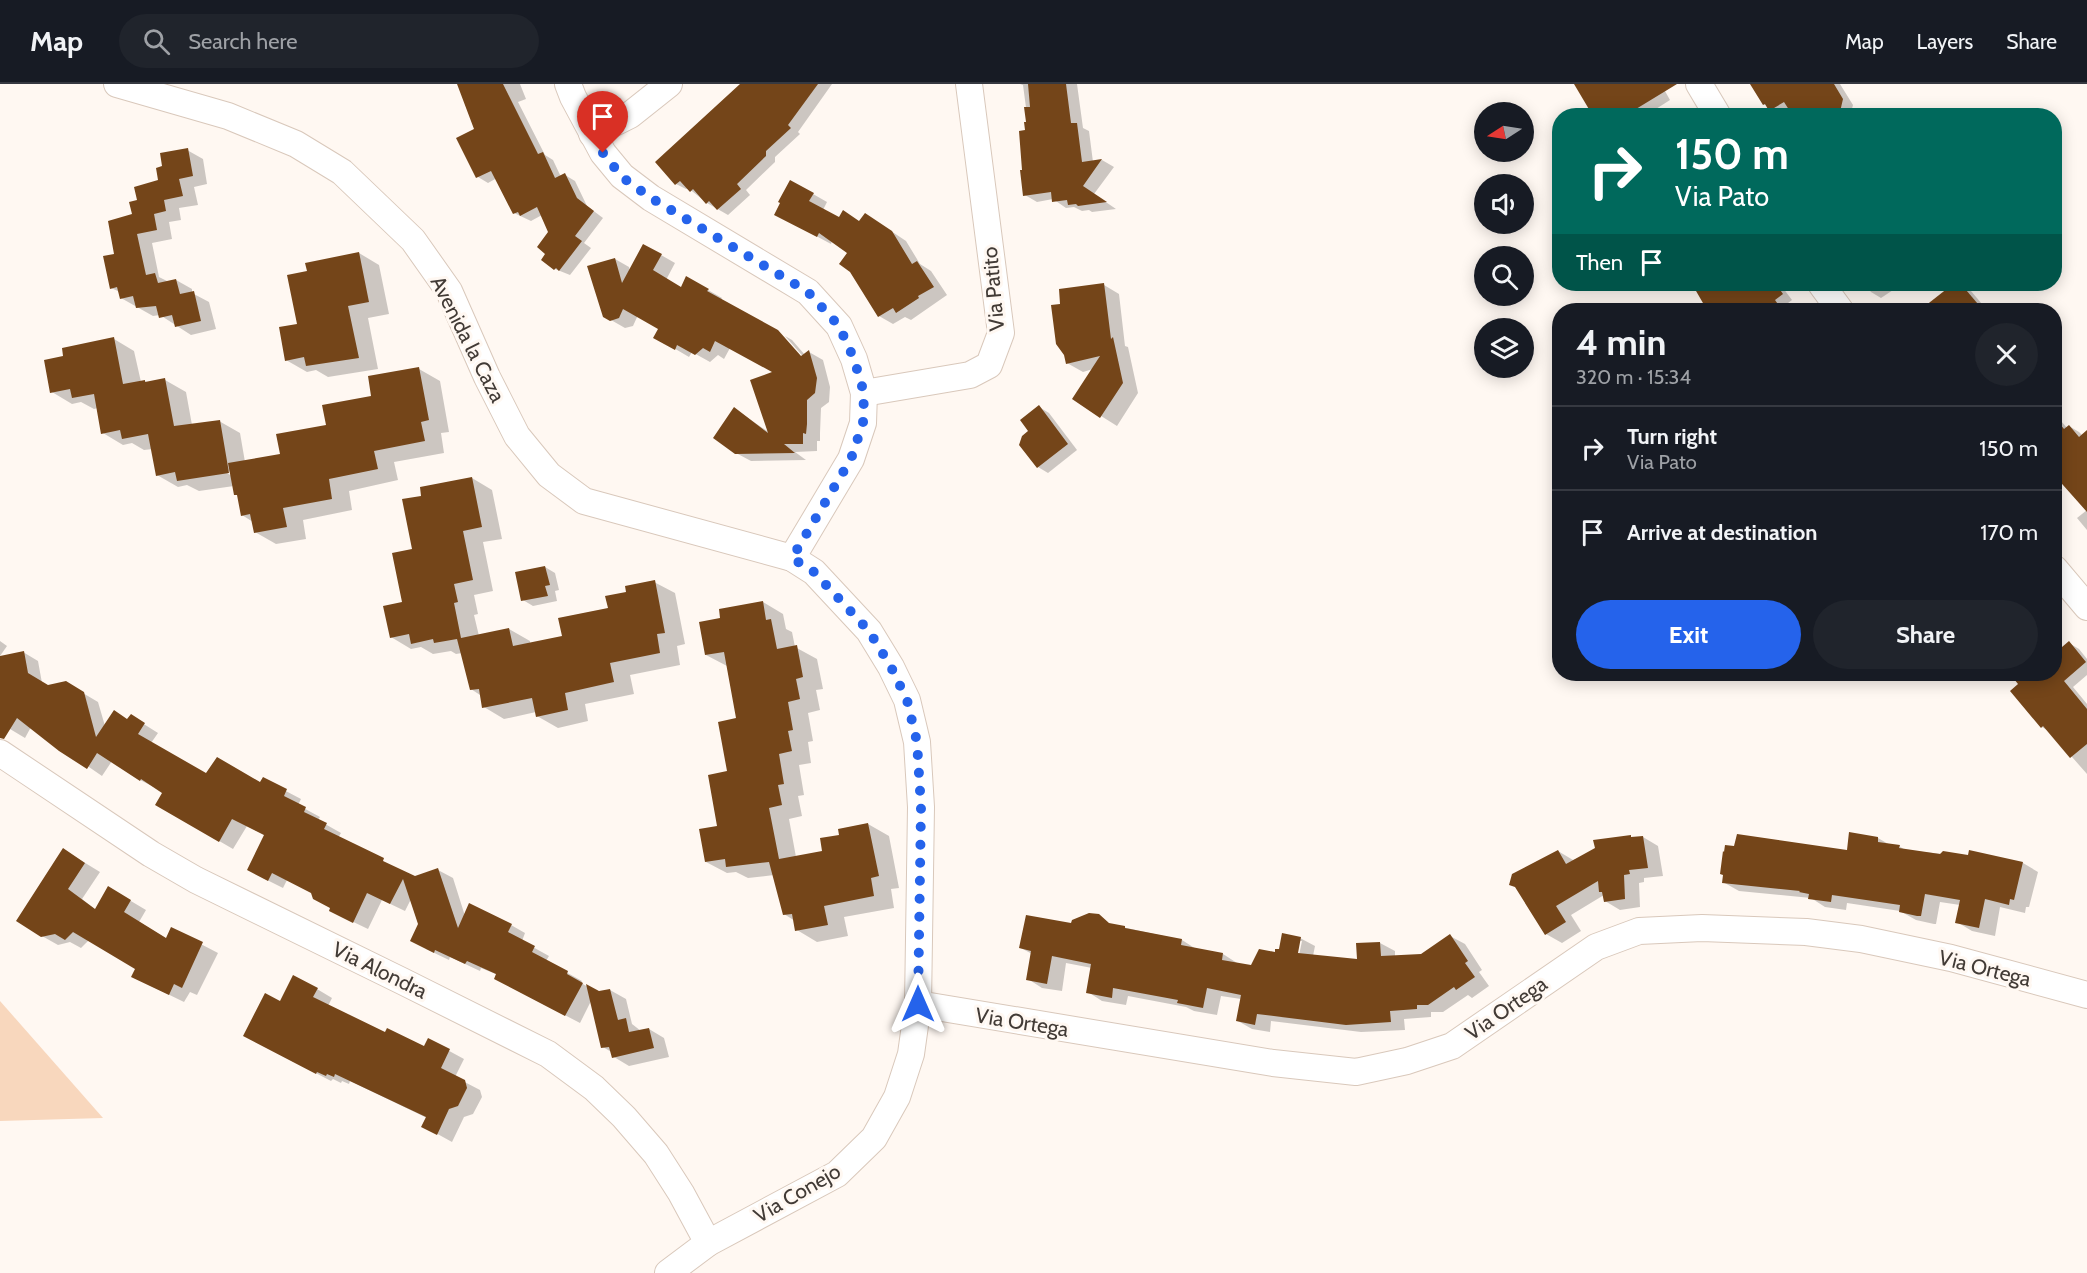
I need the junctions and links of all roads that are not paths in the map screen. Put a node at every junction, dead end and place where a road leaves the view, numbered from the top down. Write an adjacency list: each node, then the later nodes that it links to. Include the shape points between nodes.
1 (117, 84): 9 (street, Avenida la Caza, via 228,116 296,144 342,172 413,240 449,291 517,436 549,476 584,501)
2 (568, 84): 7 (street)
3 (669, 84): 7 (street, via 630,115)
4 (969, 84): 8 (street, Via Patito, via 1001,333 989,365 970,375)
5 (1700, 84): 6 (street)
6 (1714, 108)
7 (592, 134): 8 (street, via 622,177 808,292 839,326)
8 (864, 393): 9 (street, via 863,423 851,459)
9 (792, 558): 14 (street, Via Conejo, via 814,572 869,631 907,700 917,742 921,807)
10 (2062, 577): 11 (street)
11 (2087, 607)
12 (0, 753): 15 (street, Via Alondra, via 196,880 548,1054 594,1088 656,1154)
13 (2087, 995): 14 (street, Via Ortega, via 1951,958 1860,939 1795,931 1639,931 1596,947 1452,1046 1356,1072 1273,1063)
14 (918, 1004): 15 (street, Via Conejo, via 911,1054 897,1097 874,1138 837,1174)
15 (708, 1243): 16 (street, Via Conejo)
16 (668, 1273)

